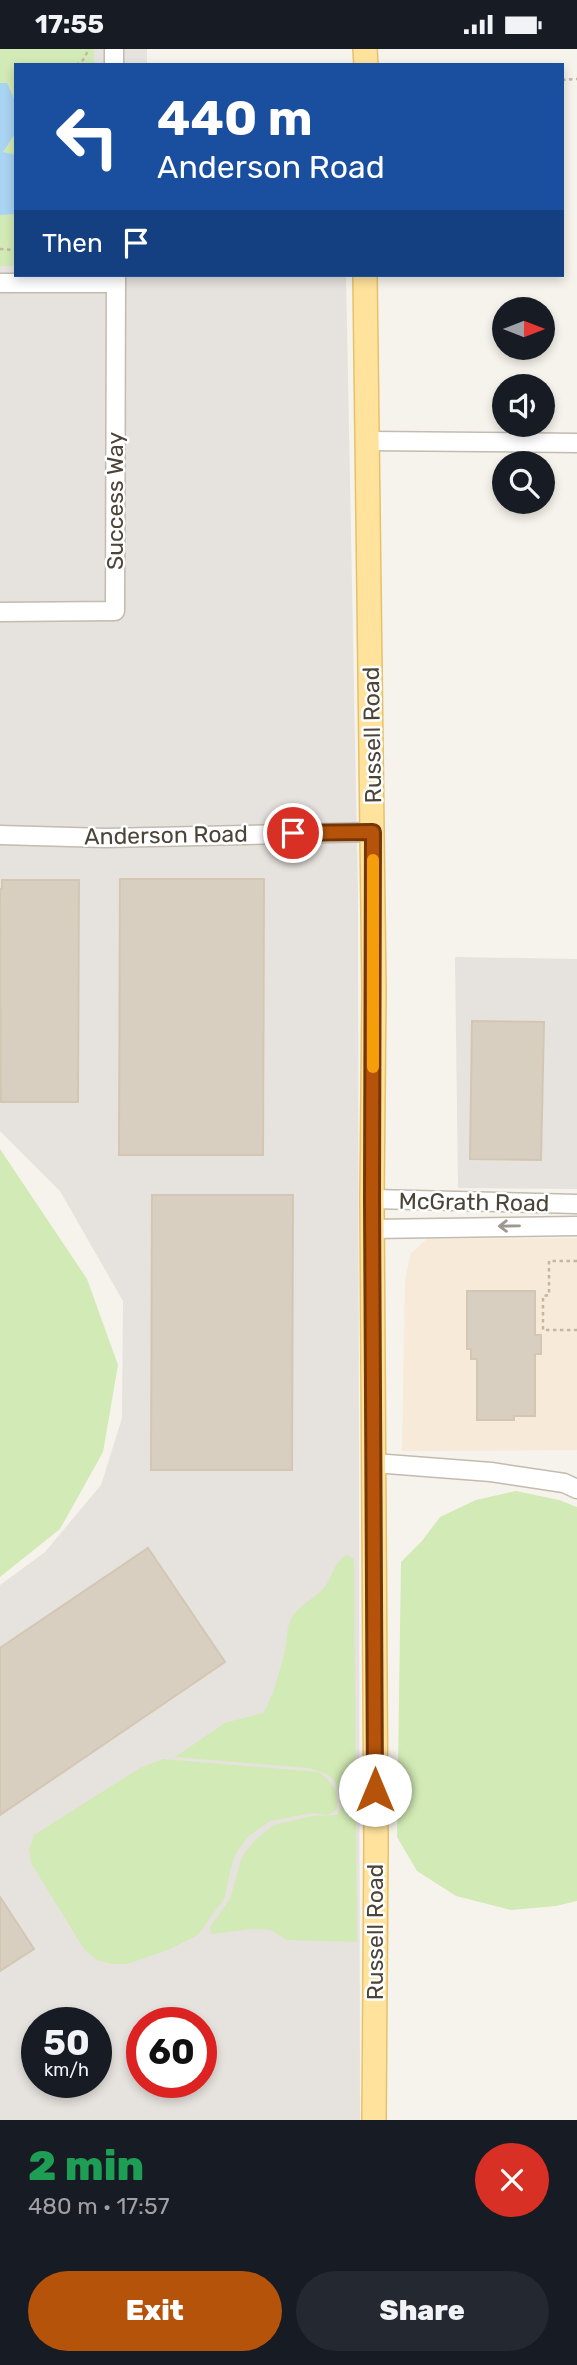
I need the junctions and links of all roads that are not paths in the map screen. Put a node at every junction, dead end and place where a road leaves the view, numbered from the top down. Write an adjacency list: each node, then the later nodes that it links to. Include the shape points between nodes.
1 (365, 277): 4 (main road, Russell Road)
2 (116, 279): 3 (street); 6 (street, Success Way, via 115,611)
3 (0, 283)
4 (369, 441): 5 (street); 7 (main road, Russell Road)
5 (577, 443)
6 (0, 612)
7 (373, 832): 8 (street, Anderson Road, via 106,838); 9 (main road, Russell Road)
8 (0, 835)
9 (372, 1199): 10 (street, McGrath Road); 12 (main road, Russell Road)
10 (577, 1204)
11 (577, 1226): 12 (street, McGrath Road, one-way to 12)
12 (372, 1229): 13 (main road, Russell Road)
13 (374, 1463): 14 (street, via 491,1472); 15 (main road, Russell Road)
14 (577, 1489)
15 (374, 2120)

